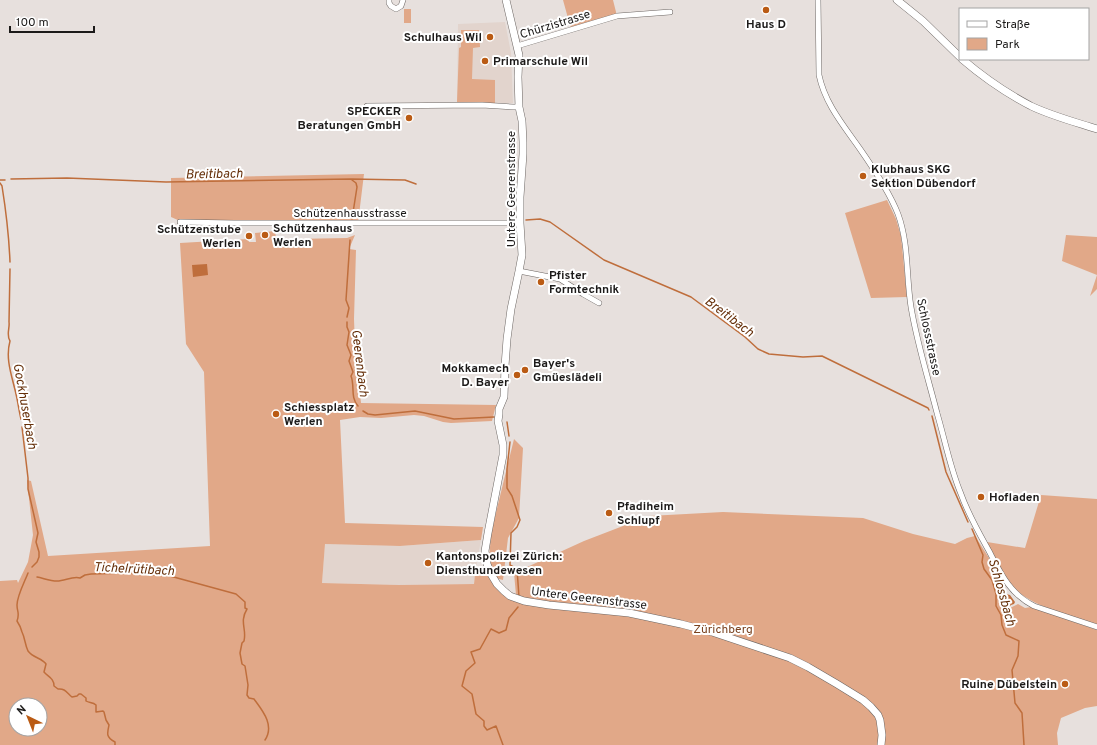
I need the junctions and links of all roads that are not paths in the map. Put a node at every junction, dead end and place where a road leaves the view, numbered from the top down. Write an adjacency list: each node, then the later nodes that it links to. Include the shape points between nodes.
1 (388, 0): 2 (street, via 396,9 402,6)
2 (403, 0)
3 (506, 0): 7 (street, Untere Geerenstrasse)
4 (818, 0): 17 (street, Schlossstrasse, via 819,76 828,102 878,176 898,214 904,241 914,326 961,495 1007,584 1013,590 1034,606)
5 (897, 0): 8 (street)
6 (670, 12): 7 (street, Chürzistrasse, via 617,16)
7 (517, 46): 11 (street, Untere Geerenstrasse)
8 (959, 56)
9 (963, 60): 12 (street, via 991,82 1031,106 1065,120)
10 (367, 106): 11 (street)
11 (519, 107): 14 (street, Untere Geerenstrasse, via 523,142)
12 (1097, 129)
13 (180, 222): 14 (street, Schützenhausstrasse)
14 (520, 223): 15 (street, Untere Geerenstrasse, via 522,255)
15 (519, 271): 16 (street, via 560,279); 18 (street, Untere Geerenstrasse, via 507,339 504,397 498,414 503,455 485,551 488,569 493,579 510,596 524,601 636,614 712,632 790,658 872,707 880,720)
16 (599, 302)
17 (1097, 627)
18 (881, 745)

